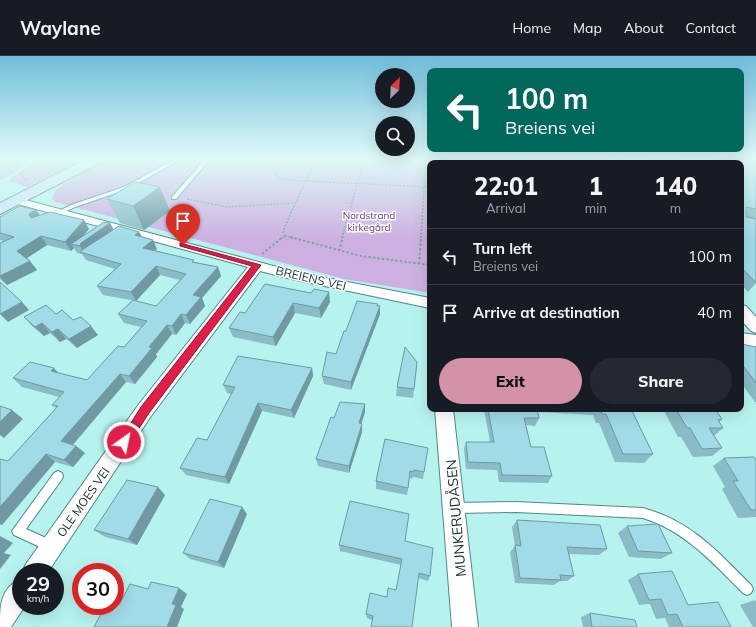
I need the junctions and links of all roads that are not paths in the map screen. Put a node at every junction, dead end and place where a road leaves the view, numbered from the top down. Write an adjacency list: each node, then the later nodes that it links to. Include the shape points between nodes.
1 (46, 186): 5 (main road)
2 (130, 186): 7 (lane)
3 (185, 186): 4 (lane)
4 (174, 198)
5 (18, 200): 6 (main road); 7 (street, BREIENS VEI)
6 (0, 209)
7 (59, 212): 8 (lane); 9 (street, BREIENS VEI, via 121,232)
8 (46, 220)
9 (257, 260): 10 (street, BREIENS VEI, via 296,276); 18 (street, OLE MOES VEI, via 145,410)
10 (427, 302)
11 (744, 314): 12 (street)
12 (756, 328)
13 (744, 339): 14 (street)
14 (756, 341)
15 (444, 412): 17 (street, MUNKERUDÅSEN)
16 (58, 476): 18 (lane, OLE MOES VEI, via 18,531)
17 (454, 508): 20 (lane, via 516,507 643,513 656,516 691,537); 23 (street, MUNKERUDÅSEN)
18 (52, 546): 19 (street, OLE MOES VEI)
19 (40, 563)
20 (747, 589)
21 (12, 603): 22 (street)
22 (0, 620)
23 (465, 627)

